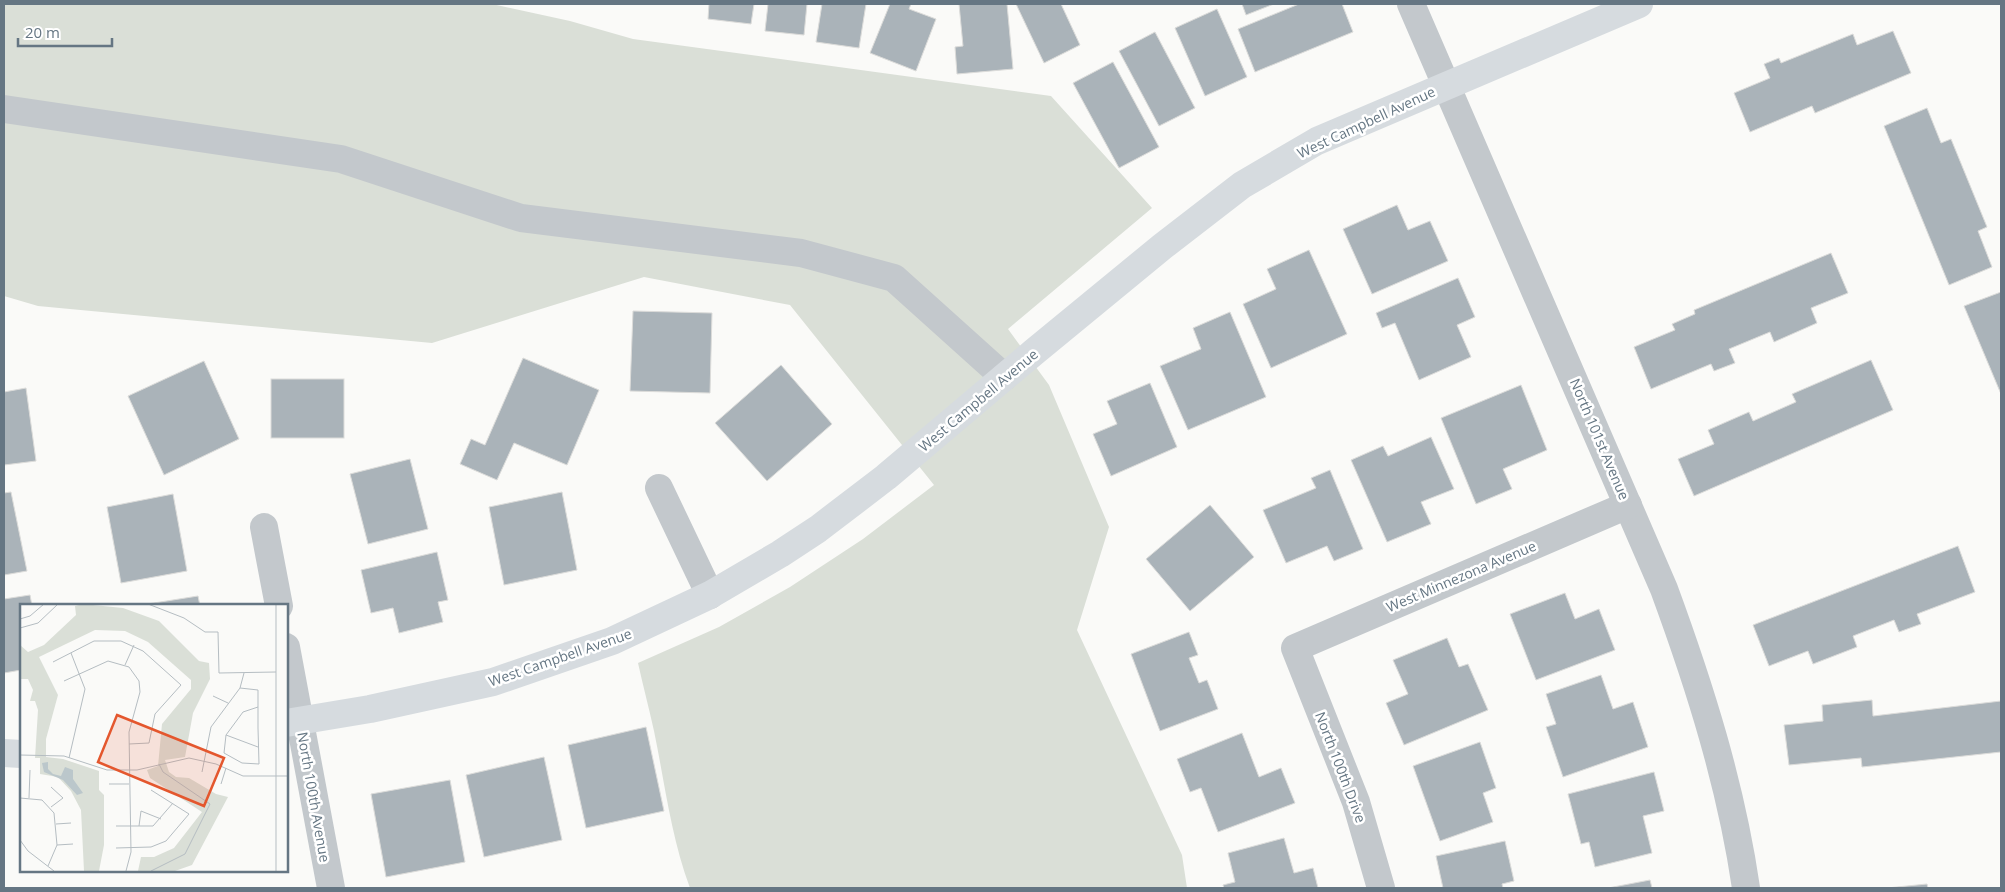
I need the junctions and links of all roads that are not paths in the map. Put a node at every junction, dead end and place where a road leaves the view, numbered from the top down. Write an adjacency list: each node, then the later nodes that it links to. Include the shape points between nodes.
1 (1411, 4): 3 (street, North 101st Avenue)
2 (1640, 4): 3 (street, West Campbell Avenue)
3 (1446, 86): 5 (street, West Campbell Avenue, via 1317,141 1242,185); 7 (street, North 101st Avenue)
4 (4, 109): 5 (street, via 341,158 521,218 801,253 885,275 894,278)
5 (1004, 377): 9 (street, West Campbell Avenue, via 886,477 818,529)
6 (659, 488): 9 (street)
7 (1628, 505): 11 (street, West Minnezona Avenue); 18 (street, North 101st Avenue, via 1664,589 1699,688 1718,753)
8 (264, 527): 10 (street)
9 (710, 595): 13 (street, West Campbell Avenue, via 612,642 493,682 370,709)
10 (279, 604)
11 (1295, 648): 17 (street, North 100th Drive, via 1356,802)
12 (288, 668): 13 (street, North 100th Avenue)
13 (293, 721): 16 (street, North 100th Avenue)
14 (4, 753): 15 (street)
15 (20, 754)
16 (331, 888)
17 (1381, 888)
18 (1746, 888)

